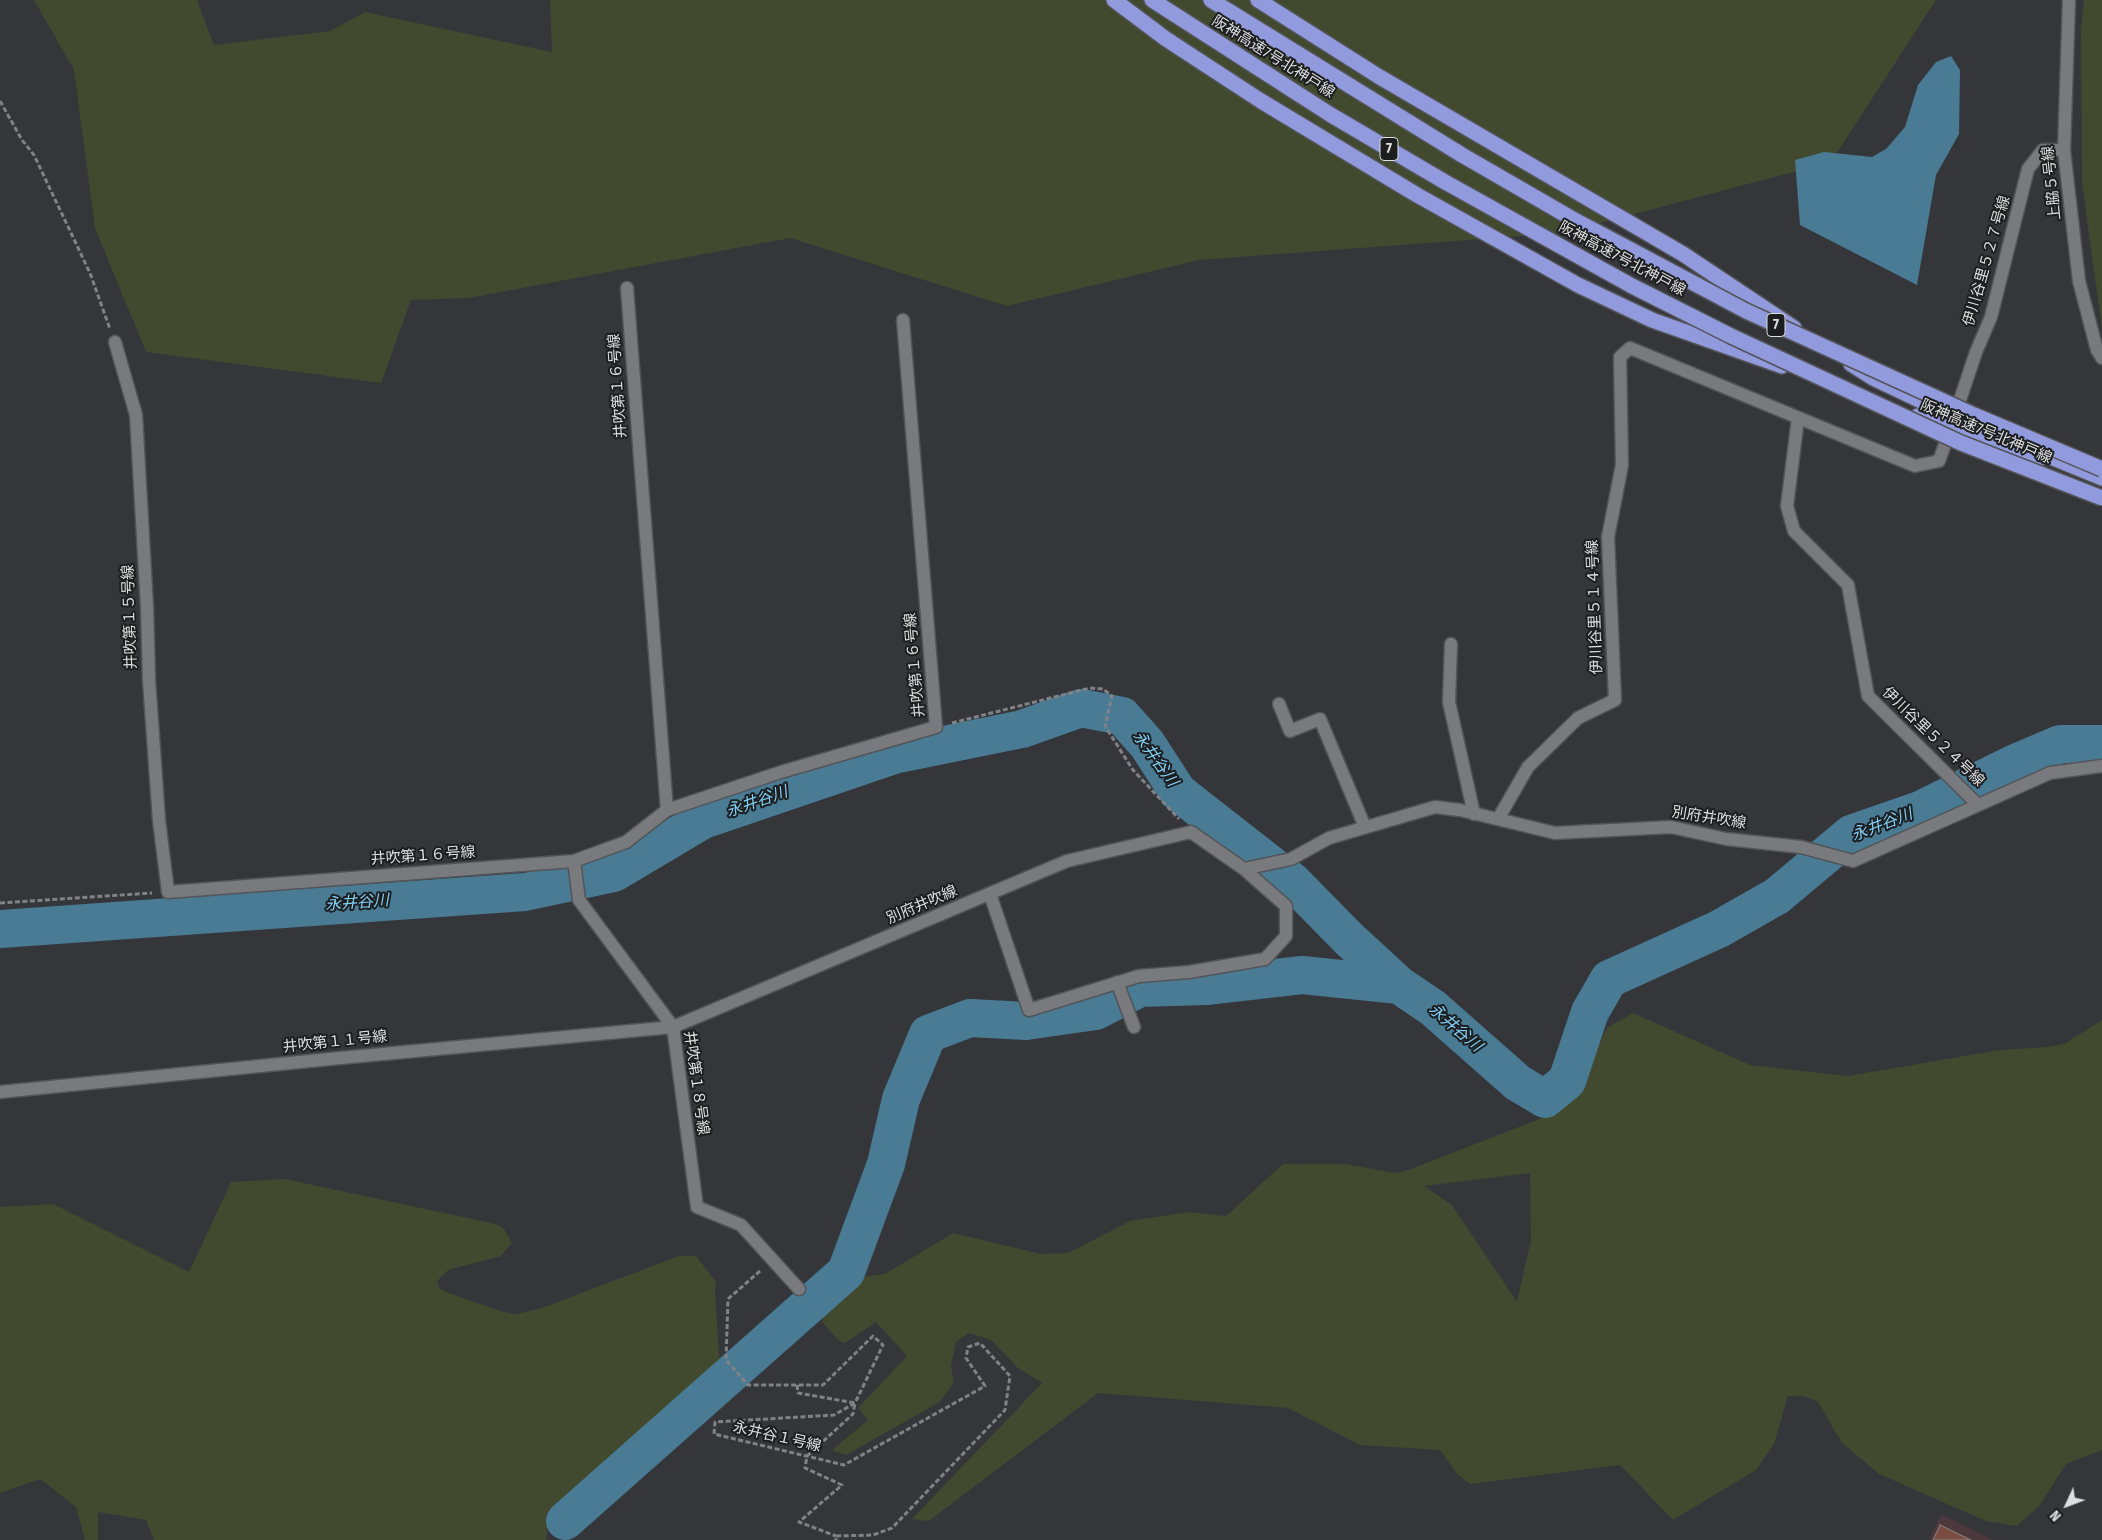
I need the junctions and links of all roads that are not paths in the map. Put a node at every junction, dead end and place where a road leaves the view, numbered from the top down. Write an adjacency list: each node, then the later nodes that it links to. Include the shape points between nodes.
1 (1114, 0): 16 (highway, via 1260,101 1417,195 1578,285 1652,320 1866,396)
2 (1152, 0): 17 (highway, 阪神高速7号北神戸線 / 7, bridge, via 1331,115 1632,286 1961,443)
3 (1211, 0): 14 (highway, 阪神高速7号北神戸線 / 7, bridge, via 1462,155 1571,218 1746,311 1974,415)
4 (1258, 0): 15 (highway, via 1386,81 1683,254 1872,378 1961,420)
5 (2069, 0): 6 (street, 上脇５号線)
6 (2064, 150): 10 (street, 上脇５号線, via 2079,281 2096,350); 11 (street, 伊川谷里５２７号線, via 2043,150 2028,169 1991,317)
7 (627, 288): 22 (street, 井吹第１６号線)
8 (902, 320): 22 (street, 井吹第１６号線, via 936,727 781,772)
9 (115, 342): 28 (street, 井吹第１５号線, via 136,415 148,607 149,680 159,820)
10 (2102, 358)
11 (1959, 403)
12 (1798, 418): 13 (street, via 1915,466 1939,461); 21 (street, 伊川谷里５２４号線, via 1787,506 1794,531 1848,585 1868,696); 24 (street, 伊川谷里５１４号線, via 1630,348 1620,357 1622,465 1608,537 1615,700 1578,718 1528,767)
13 (1950, 430)
14 (2102, 469)
15 (2102, 478)
16 (2102, 492)
17 (2102, 498)
18 (1451, 644): 23 (street, via 1449,702)
19 (1279, 704): 25 (street, via 1290,731 1320,719)
20 (2102, 766): 21 (street, 別府井吹線, via 2050,773)
21 (1975, 802): 24 (street, 別府井吹線, via 1853,861 1801,847 1726,839 1671,827 1555,833)
22 (667, 810): 26 (street, 井吹第１６号線, via 626,842)
23 (1474, 814): 24 (street, 別府井吹線); 25 (street, 別府井吹線, via 1435,807)
24 (1498, 819)
25 (1365, 827): 27 (street, 別府井吹線, via 1329,838 1290,859)
26 (574, 865): 28 (street, 井吹第１６号線); 31 (street, 井吹第１８号線, via 579,900)
27 (1244, 869): 29 (street, 別府井吹線, via 1191,832 1066,861); 30 (street, via 1286,906 1286,936 1265,959 1189,972 1139,976)
28 (168, 892)
29 (990, 894): 30 (street, via 1029,1010); 31 (street, 別府井吹線)
30 (1121, 994): 32 (street)
31 (673, 1027): 33 (street, 井吹第１１号線); 34 (street, 井吹第１８号線, via 697,1207 741,1225)
32 (1134, 1027)
33 (0, 1092)
34 (799, 1289)

